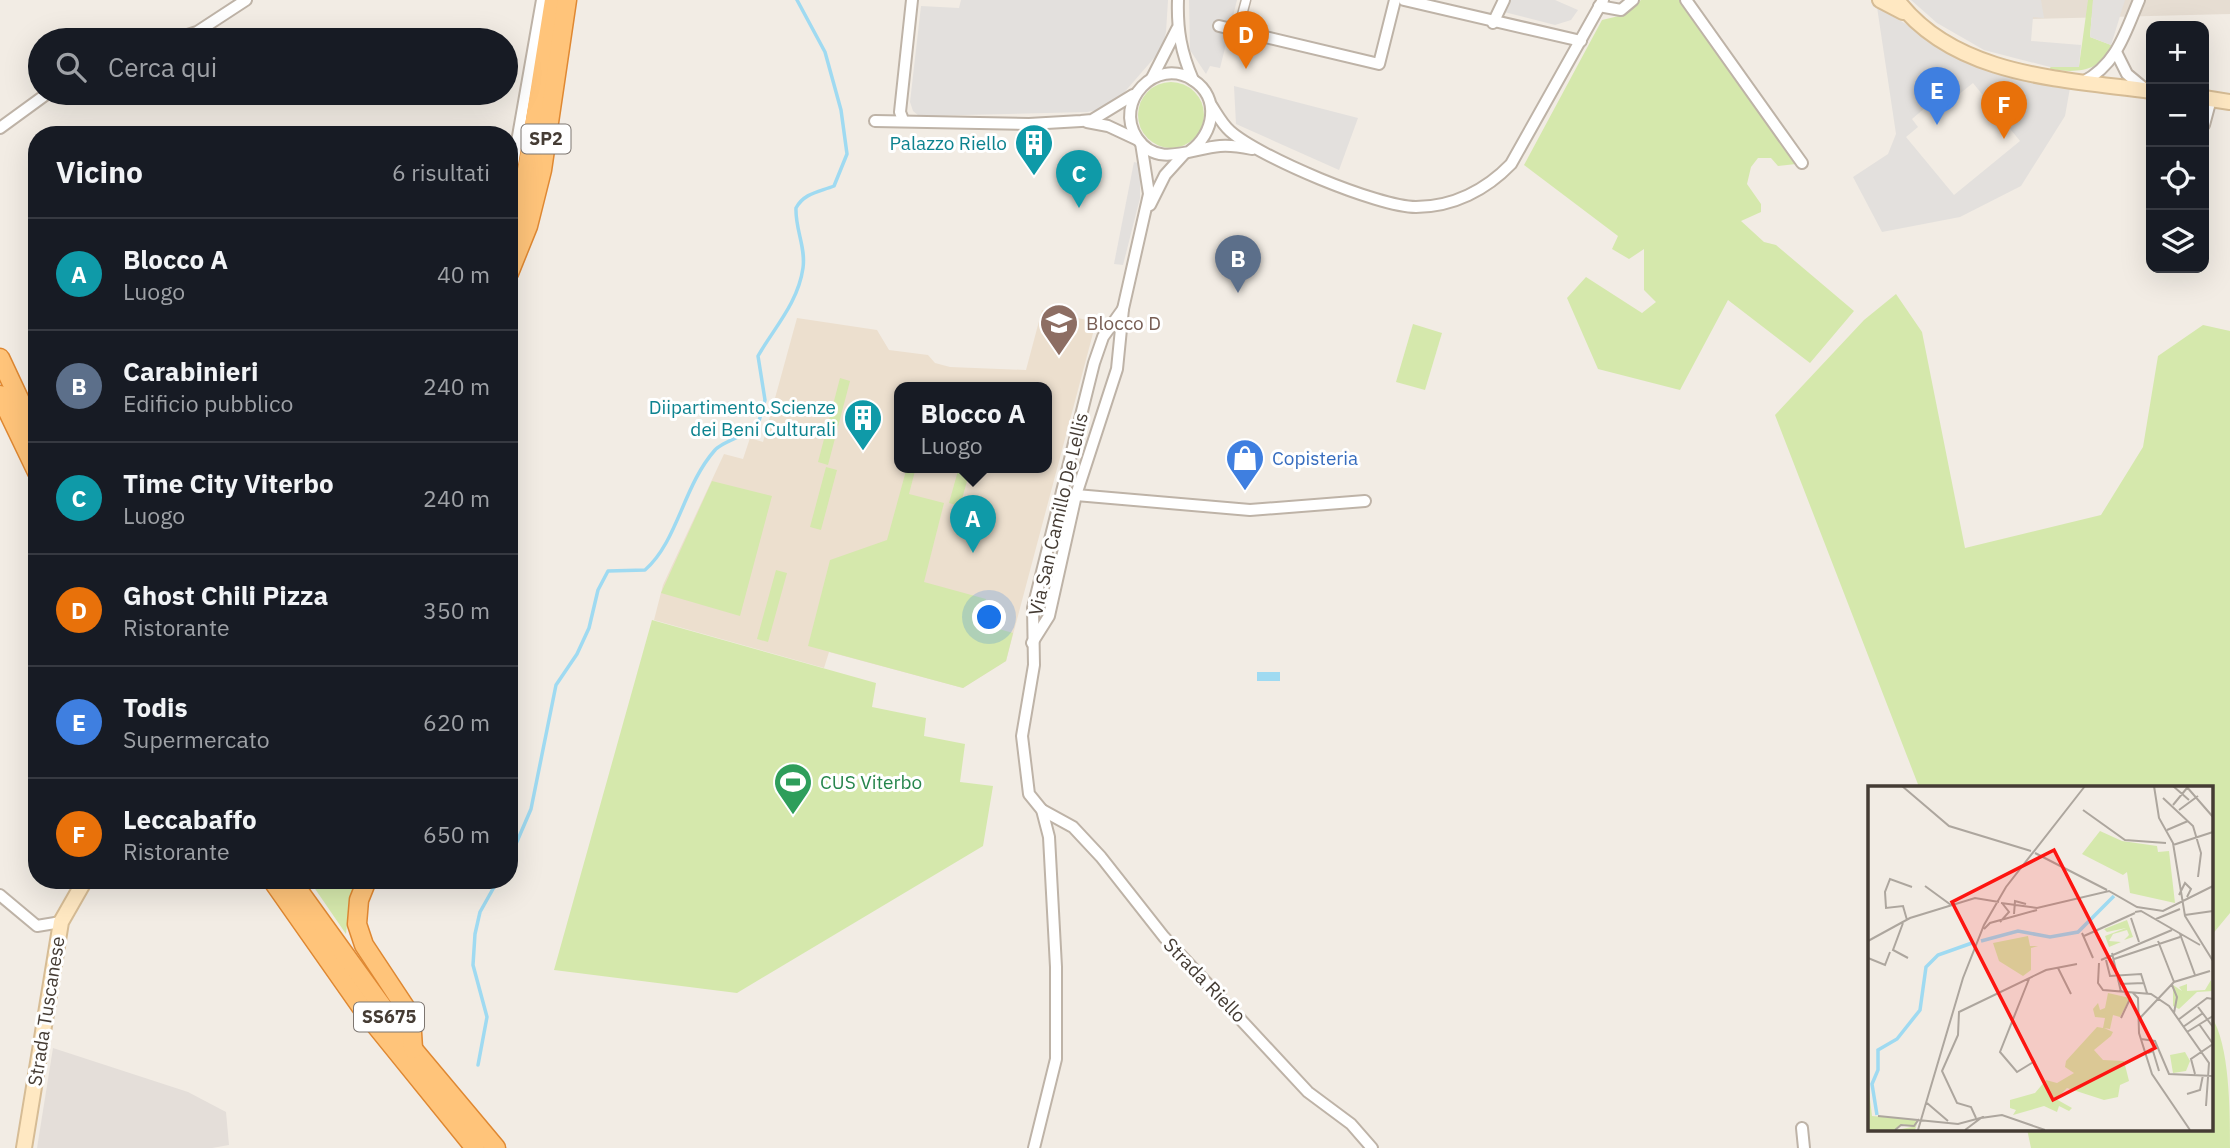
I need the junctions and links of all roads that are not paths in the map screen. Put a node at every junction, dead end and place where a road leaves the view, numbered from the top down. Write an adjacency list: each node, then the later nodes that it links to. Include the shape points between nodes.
1 (246, 0): 20 (street)
2 (542, 0): 39 (street)
3 (554, 0): 44 (highway, SP2)
4 (567, 0): 46 (highway, SP2, via 542,170)
5 (912, 0): 35 (street, via 900,112)
6 (1178, 0): 21 (street)
7 (1246, 0): 22 (street)
8 (1395, 0): 22 (street, via 1379,64)
9 (1404, 0): 18 (street)
10 (1504, 0): 18 (street)
11 (1633, 0): 16 (street, via 1621,10)
12 (1686, 0): 43 (street)
13 (1880, 0): 17 (main road)
14 (1897, 0): 17 (main road)
15 (2139, 0): 24 (street)
16 (1601, 3): 23 (street)
17 (1911, 16): 27 (main road, via 1980,59)
18 (1493, 23): 23 (street)
19 (1219, 26): 22 (street)
20 (203, 28)
21 (1177, 29): 25 (street); 26 (street)
22 (1238, 30)
23 (1581, 41): 41 (street, via 1511,164 1496,179 1460,199 1416,207 1386,203)
24 (2117, 54): 27 (street); 28 (street, via 2127,74)
25 (1152, 78): 26 (street, via 1172,74); 30 (street)
26 (1193, 80): 34 (street)
27 (2083, 82): 29 (main road)
28 (2146, 88)
29 (2146, 90)
30 (1136, 93): 37 (street, via 1100,116); 40 (street, via 1129,120)
31 (2209, 99): 32 (main road)
32 (2230, 102)
33 (32, 105): 38 (street)
34 (1211, 105): 41 (street, via 1229,130); 42 (street, via 1210,127 1199,145)
35 (903, 120): 36 (street); 37 (street)
36 (875, 121)
37 (1081, 121): 40 (street, via 1108,126)
38 (0, 128)
39 (518, 136)
40 (1139, 141): 42 (street, via 1158,154); 45 (street, Via San Camillo De Lellis, via 1149,194)
41 (1258, 150): 42 (street, via 1223,145)
42 (1187, 152): 45 (street, Via San Camillo De Lellis, via 1159,185)
43 (1802, 163)
44 (518, 201)
45 (1145, 217): 47 (street, Via San Camillo De Lellis)
46 (518, 251)
47 (1123, 309): 52 (street, Via San Camillo De Lellis, via 1117,369); 54 (street, Via San Camillo De Lellis, via 1103,337 1094,363 1032,608)
48 (0, 358): 50 (highway)
49 (0, 395): 51 (highway)
50 (28, 418)
51 (28, 453)
52 (1076, 495): 53 (street, via 1250,510); 54 (street, Via San Camillo De Lellis, via 1049,616)
53 (1365, 501)
54 (1031, 644): 55 (street, Via San Camillo De Lellis, via 1034,665 1022,736 1029,794)
55 (1041, 808): 67 (street, via 1051,863 1055,1059); 68 (street, Strada Riello, via 1073,827 1164,937 1308,1092 1351,1124)
56 (80, 889): 61 (main road, Strada Tuscanese)
57 (278, 889): 65 (highway, SS675, via 364,1012)
58 (296, 889): 62 (highway, SS675)
59 (363, 889): 62 (highway, via 357,924 364,945 411,1016)
60 (0, 895): 61 (street, via 37,926)
61 (61, 922): 64 (main road, Strada Tuscanese)
62 (413, 1049): 66 (highway, SS675)
63 (1802, 1128): 69 (street)
64 (24, 1148)
65 (475, 1148)
66 (496, 1148)
67 (1034, 1148)
68 (1372, 1148)
69 (1804, 1148)

